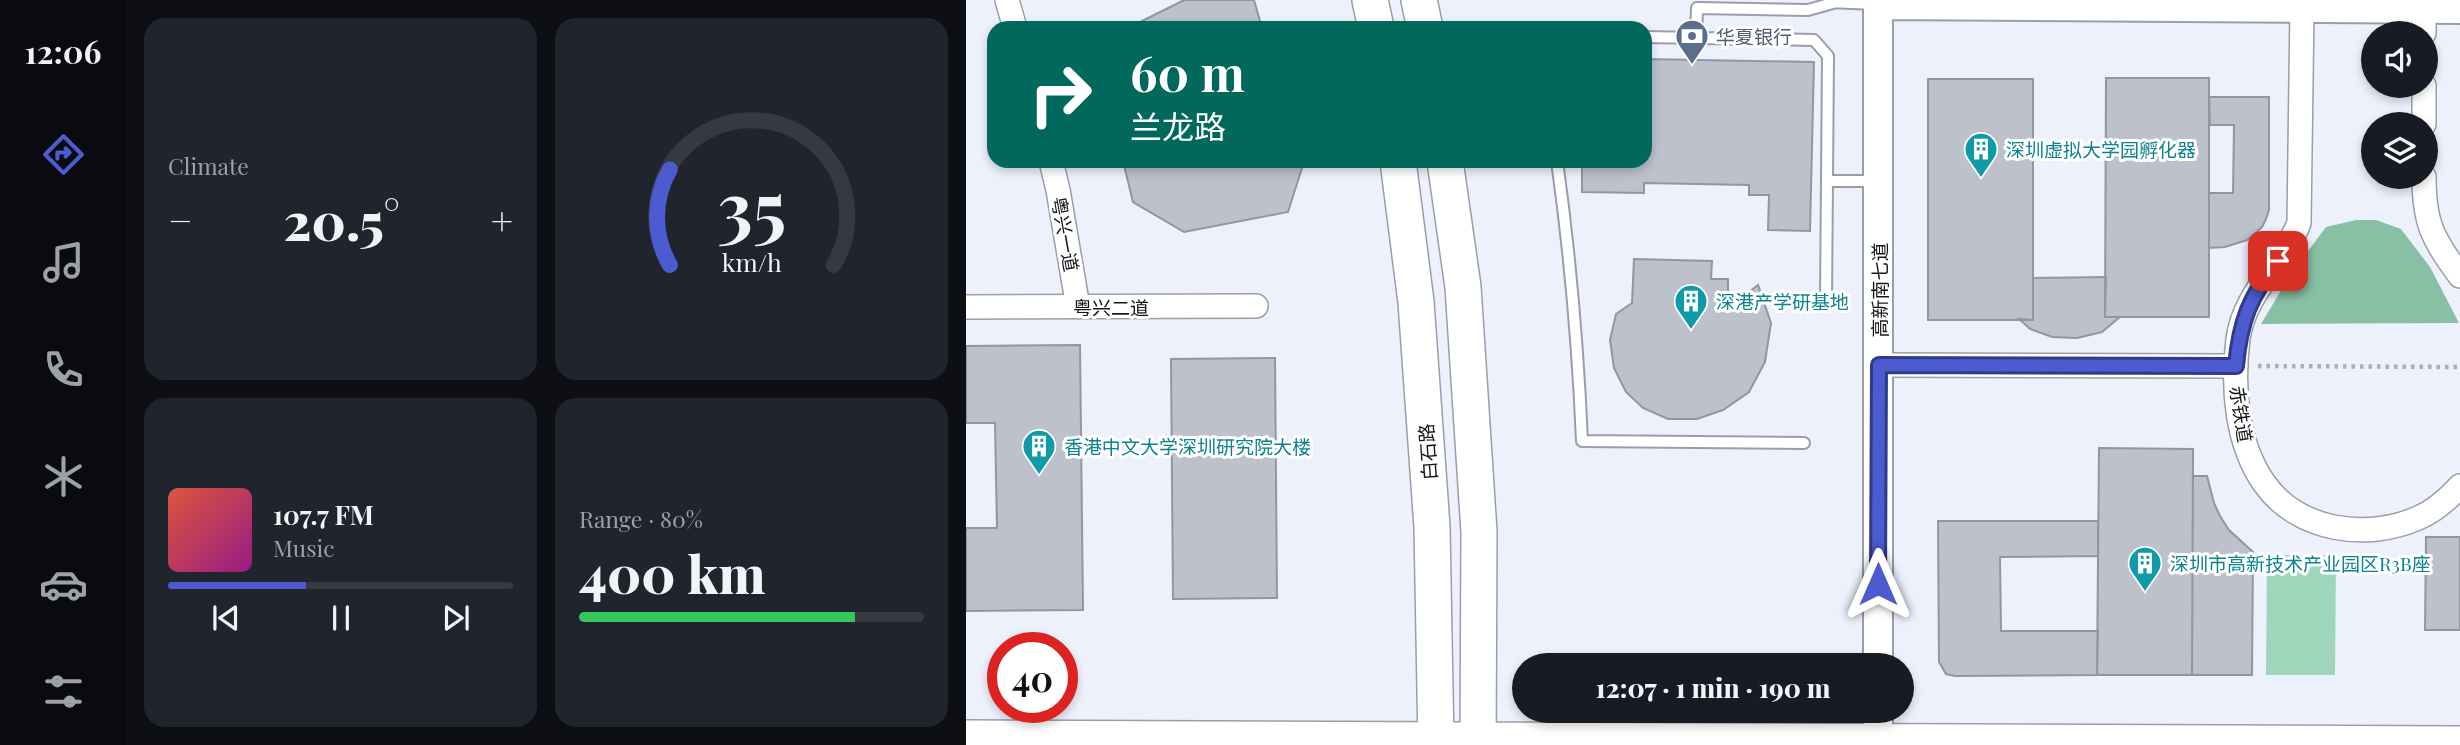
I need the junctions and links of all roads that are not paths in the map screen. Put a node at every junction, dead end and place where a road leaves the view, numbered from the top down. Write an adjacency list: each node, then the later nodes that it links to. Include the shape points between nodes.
1 (1007, 0): 9 (street)
2 (1370, 0): 10 (main road)
3 (1419, 0): 11 (main road)
4 (1828, 2): 5 (lane); 13 (lane, via 1808,10 1697,8)
5 (1879, 2): 6 (street); 19 (street, 高新南七道)
6 (2302, 8): 8 (street); 27 (street, 赤铁道, via 2299,223 2291,244 2248,307)
7 (2460, 9): 8 (street)
8 (2424, 14)
9 (1013, 21)
10 (1374, 21)
11 (1424, 21)
12 (1652, 37): 13 (lane)
13 (1696, 38): 18 (lane, via 1814,40 1828,56)
14 (1053, 168): 25 (street, 粤兴一道)
15 (1399, 168): 33 (main road, 白石路, via 1416,302 1432,527)
16 (1446, 168): 34 (main road, via 1463,287 1479,533)
17 (1558, 168): 28 (lane, via 1576,330 1582,441)
18 (1827, 181): 19 (lane); 22 (lane)
19 (1879, 181): 26 (street, 高新南七道)
20 (2425, 189): 21 (street, via 2431,231)
21 (2460, 276)
22 (1826, 302)
23 (1256, 306): 25 (street, 粤兴二道)
24 (966, 307): 25 (street, 粤兴二道)
25 (1078, 307)
26 (1879, 365): 27 (street); 30 (street, 高新南七道)
27 (2236, 366): 29 (street, 赤铁道, via 2241,426 2250,456 2264,484 2284,504 2312,520 2362,530 2392,527 2444,503)
28 (1804, 443)
29 (2460, 486)
30 (1878, 653)
31 (1878, 726): 34 (main road); 35 (main road)
32 (966, 738): 33 (main road)
33 (1436, 743): 34 (main road)
34 (1478, 743)
35 (2460, 744)

